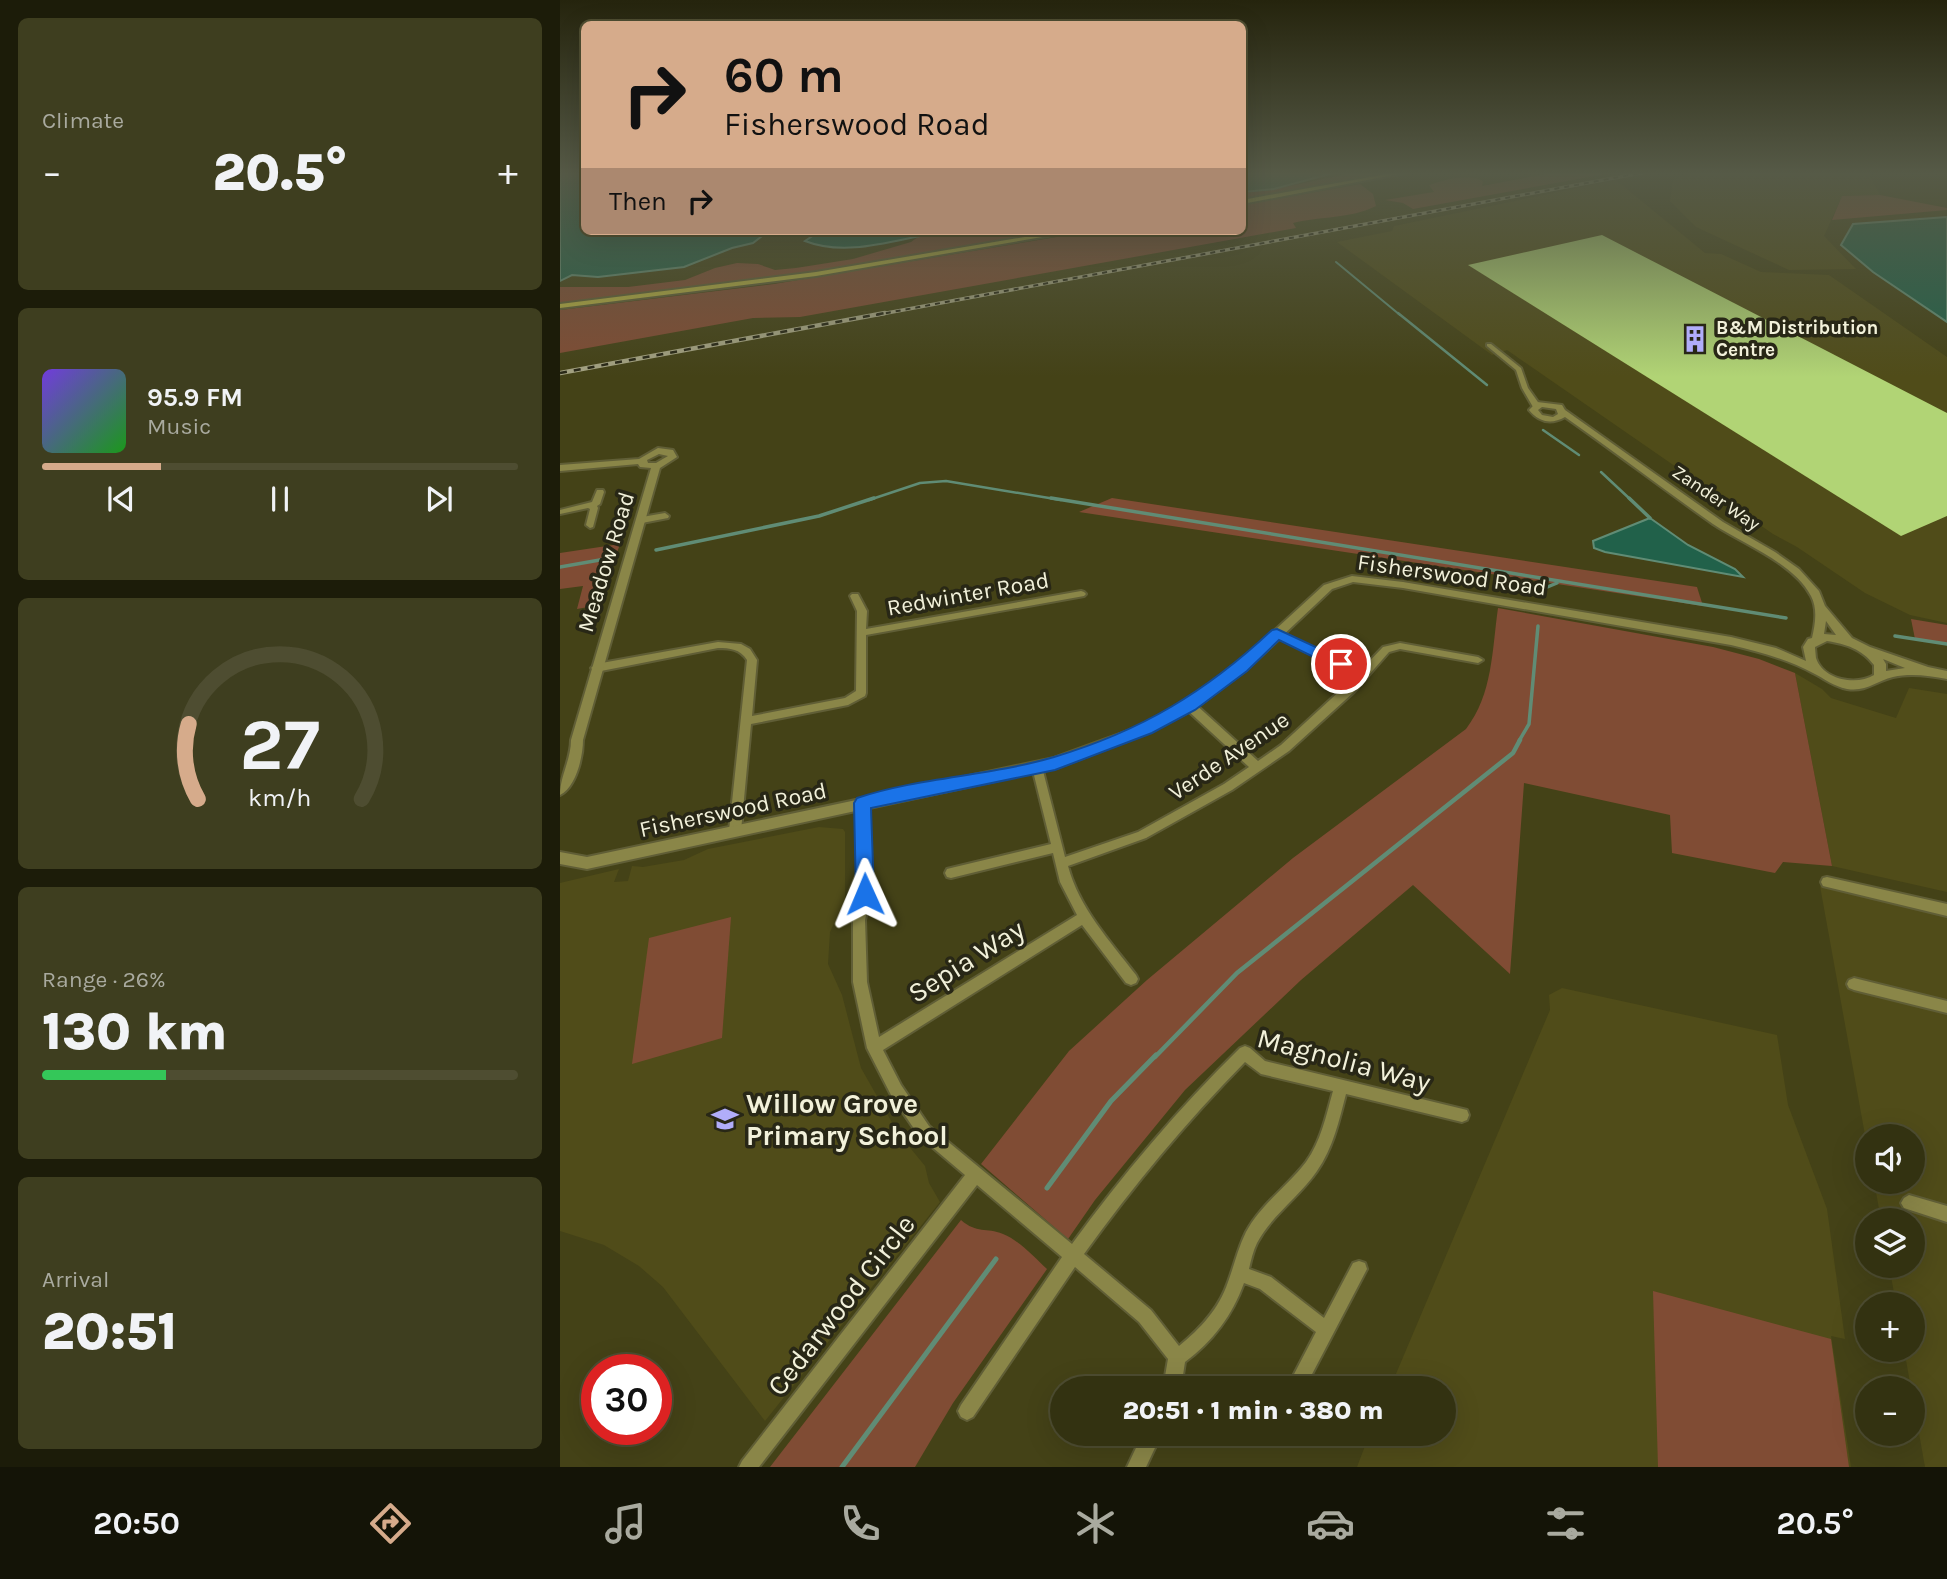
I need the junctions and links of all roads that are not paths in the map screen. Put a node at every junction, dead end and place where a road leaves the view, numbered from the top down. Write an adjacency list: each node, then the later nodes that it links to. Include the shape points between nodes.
1 (1016, 240): 2 (main road, via 802,276)
2 (560, 306)
3 (1489, 345): 4 (street, via 1519,369)
4 (1529, 393): 5 (street); 6 (street)
5 (1550, 404): 6 (street); 7 (street, Zander Way)
6 (1536, 405): 8 (street, via 1535,415)
7 (1563, 412): 8 (street); 9 (street, Zander Way)
8 (1554, 420): 9 (street, Zander Way)
9 (1584, 427): 21 (street, Zander Way, via 1719,524 1782,561 1816,595)
10 (642, 461): 11 (street); 11 (street, Meadow Road, via 658,451 672,453 669,461); 12 (street, Meadow Road)
11 (656, 467): 17 (street, Meadow Road)
12 (560, 468)
13 (600, 492): 14 (street)
14 (591, 506): 15 (street); 18 (street)
15 (560, 512)
16 (665, 516): 17 (street)
17 (642, 520): 29 (street, Meadow Road)
18 (590, 525)
19 (1081, 594): 22 (street, Redwinter Road)
20 (855, 596): 22 (street, via 862,611)
21 (1819, 606): 24 (street, Zander Way); 25 (street, via 1821,621)
22 (861, 633): 36 (street, via 861,693 848,701)
23 (1277, 634): 27 (street, Fisherswood Road, via 1328,587 1352,579); 32 (street); 35 (street, Fisherswood Road)
24 (1847, 640): 25 (street, via 1827,637); 26 (street)
25 (1813, 644): 27 (street, via 1798,651); 30 (street, via 1810,659)
26 (1867, 650): 31 (street); 34 (street, via 1880,664)
27 (1772, 651): 30 (street, Fisherswood Road)
28 (1478, 660): 32 (street, Verde Avenue, via 1400,646 1386,649)
29 (596, 668): 36 (street, via 718,645 736,646 752,660); 39 (street, Meadow Road, via 577,751)
30 (1821, 671): 34 (street, Fisherswood Road, via 1850,685 1868,685)
31 (1927, 671): 33 (street); 34 (street, Fisherswood Road)
32 (1363, 675): 38 (street, Verde Avenue, via 1285,748)
33 (1947, 676)
34 (1880, 677)
35 (1190, 706): 37 (street, Fisherswood Road, via 1146,729); 38 (street)
36 (747, 720): 41 (street)
37 (1037, 767): 40 (street, Fisherswood Road); 42 (street)
38 (1257, 767): 44 (street, Verde Avenue, via 1142,835)
39 (560, 790)
40 (863, 803): 41 (street, Fisherswood Road); 52 (street, via 865,894 859,920 859,971)
41 (735, 831): 43 (street, Fisherswood Road, via 587,863)
42 (1058, 847): 44 (street); 45 (street)
43 (560, 858)
44 (1062, 863): 48 (street)
45 (951, 873)
46 (1827, 882): 47 (street)
47 (1947, 910)
48 (1084, 917): 49 (street); 52 (street, Sepia Way)
49 (1131, 979)
50 (1854, 984): 51 (street)
51 (1947, 1007)
52 (874, 1048): 55 (street, via 924,1131)
53 (1341, 1087): 54 (street, Magnolia Way); 58 (street, Magnolia Way, via 1261,1067 1245,1053 1164,1138); 60 (street, via 1325,1143 1253,1237)
54 (1462, 1115)
55 (975, 1175): 58 (street); 67 (street, Cedarwood Circle)
56 (1909, 1203): 57 (street)
57 (1947, 1214)
58 (1070, 1257): 62 (street, via 1144,1316); 65 (street)
59 (1359, 1269): 61 (street)
60 (1239, 1273): 61 (street, via 1265,1283); 62 (street, via 1212,1328)
61 (1327, 1330): 64 (street)
62 (1177, 1357): 63 (street)
63 (1174, 1376)
64 (1302, 1376)
65 (967, 1411)
66 (1146, 1446): 68 (street)
67 (748, 1467)
68 (1136, 1467)

